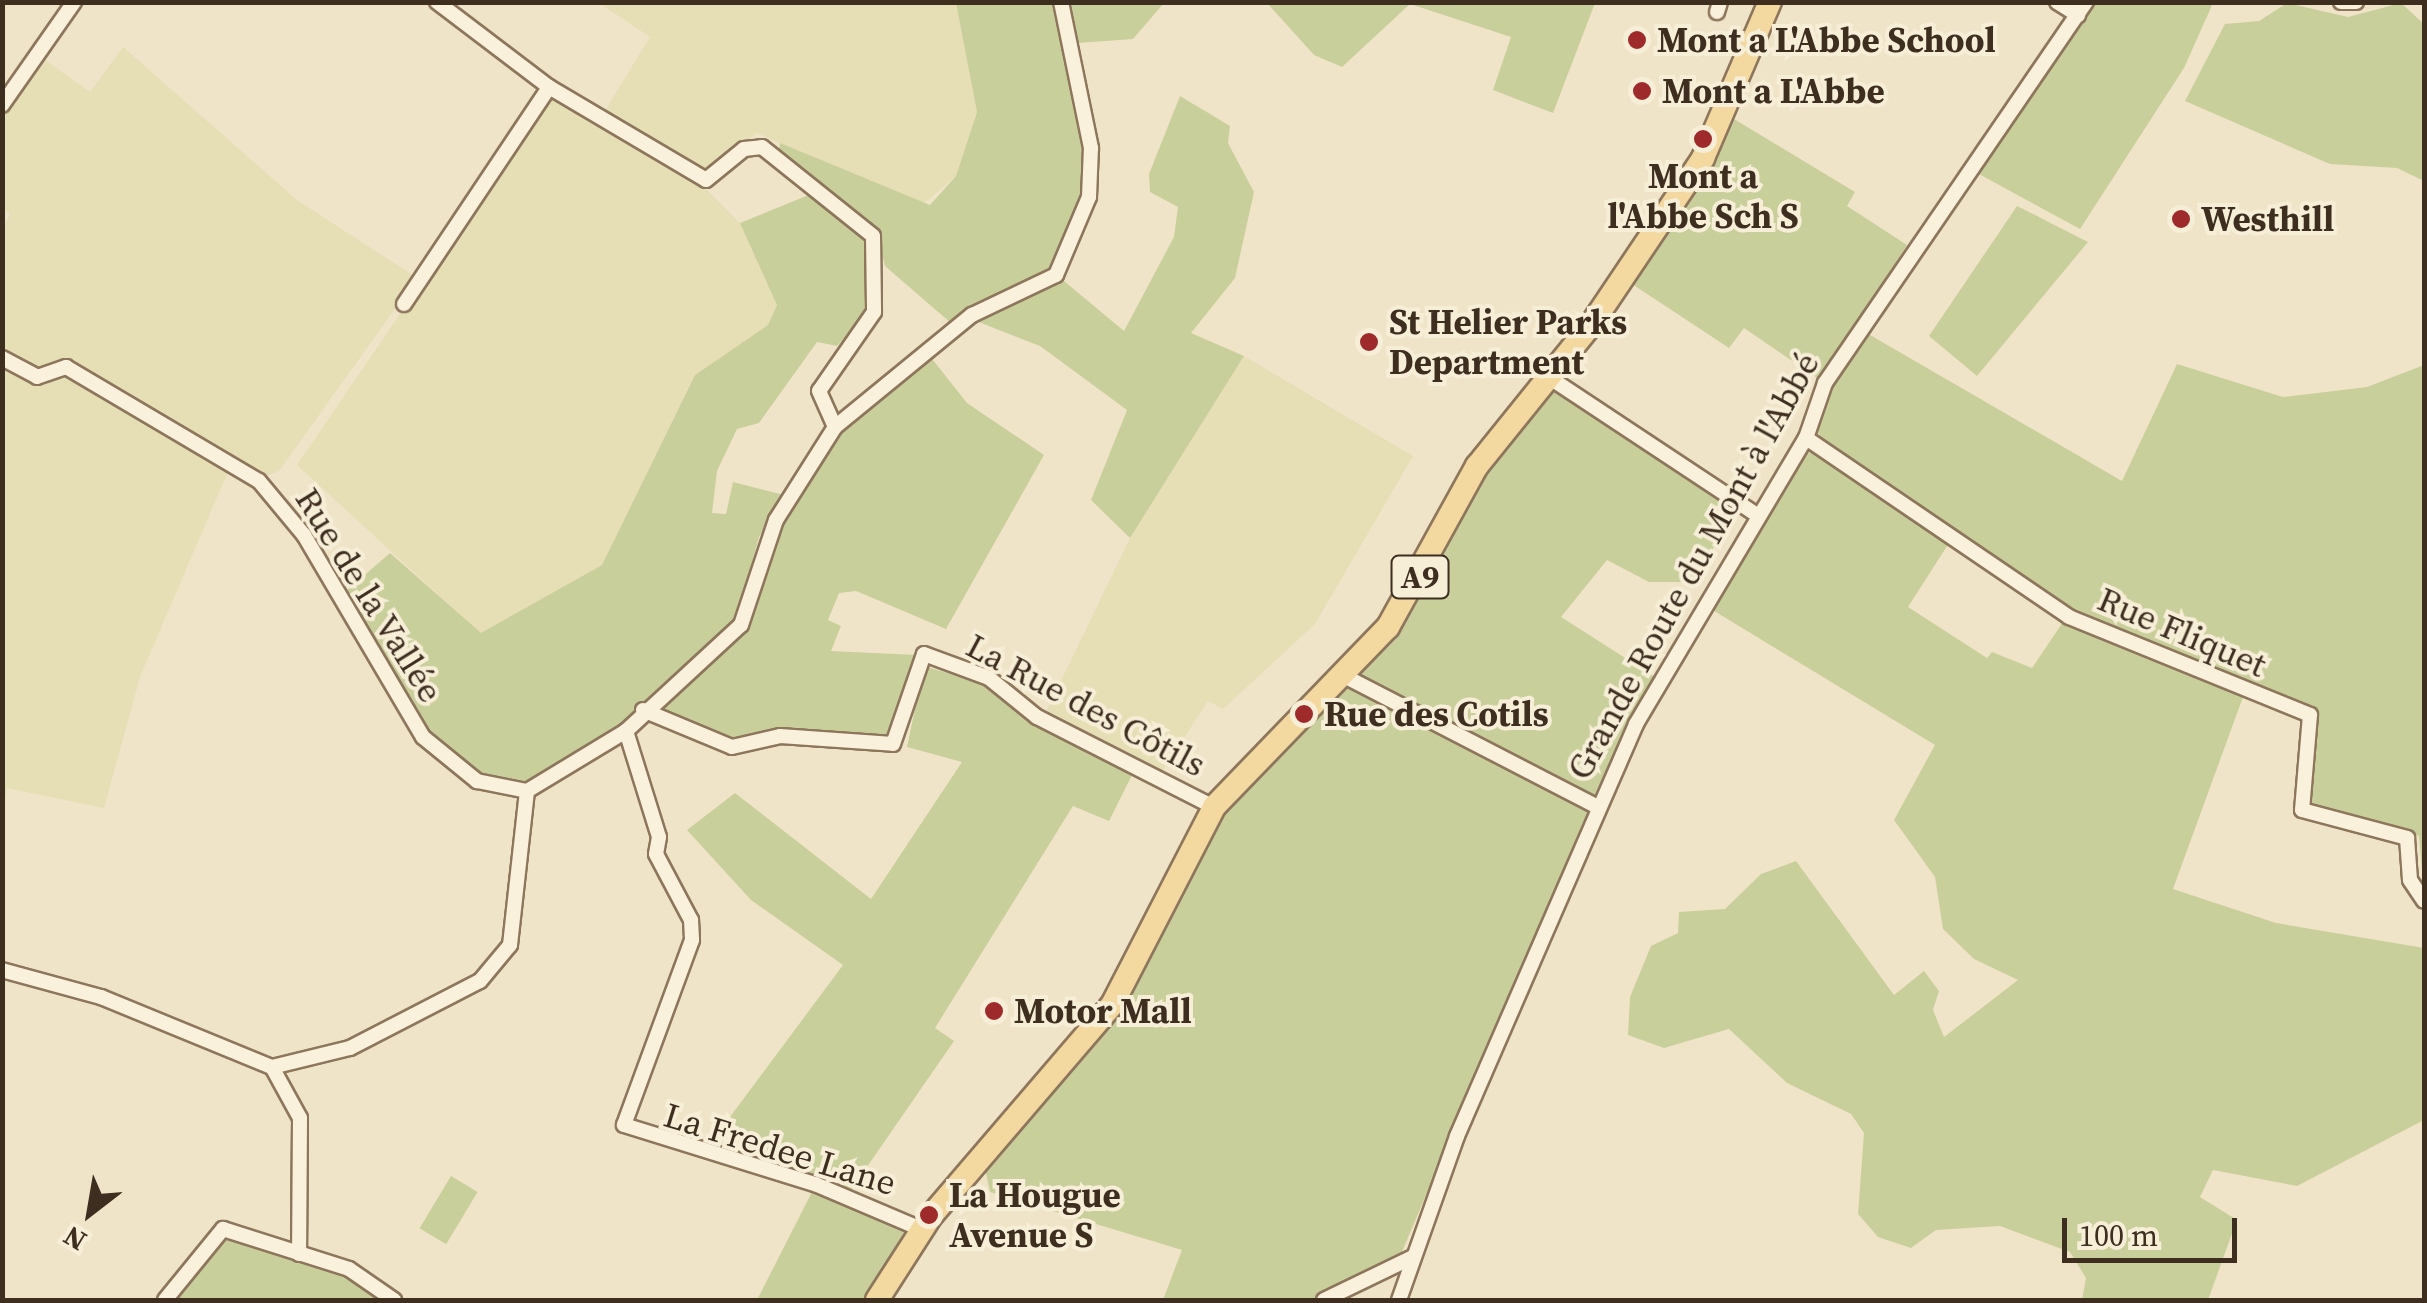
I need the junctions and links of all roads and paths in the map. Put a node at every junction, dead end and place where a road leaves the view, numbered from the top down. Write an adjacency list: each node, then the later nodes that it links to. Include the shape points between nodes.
1 (74, 2): 10 (street)
2 (437, 2): 9 (street)
3 (1061, 2): 14 (street, via 1092,148 1089,197 1070,253 1056,275 972,315 894,370)
4 (1770, 2): 13 (main road, A9, via 1703,158)
5 (2058, 2): 8 (street)
6 (2341, 2): 7 (street)
7 (2356, 2)
8 (2082, 9): 15 (street, Grande Route du Mont à l'Abbé, via 1825,383)
9 (549, 88): 11 (street); 14 (street, via 706,180 744,149 775,152 873,236 874,312 818,391)
10 (2, 105)
11 (404, 304)
12 (2, 358): 20 (street, Rue de la Vallée, via 37,377 66,367 259,481 304,535 423,738 476,781)
13 (1547, 376): 16 (street); 17 (main road, A9, via 1477,466 1425,568)
14 (835, 428): 18 (street, via 776,520 741,625)
15 (1806, 438): 16 (street, Grande Route du Mont à l'Abbé); 23 (street, Rue Fliquet, via 2069,616 2310,715 2302,810 2408,838 2410,880)
16 (1754, 512): 21 (street, Grande Route du Mont à l'Abbé)
17 (1348, 678): 21 (street); 22 (main road, A9)
18 (643, 710): 19 (street); 22 (street, La Rue des Côtils, via 732,747 780,736 893,744 924,654 989,678 1037,718)
19 (626, 730): 20 (street); 26 (street, La Fredee Lane, via 656,854 692,920 692,940 624,1126 816,1184)
20 (526, 791): 25 (street, via 510,945 480,981 350,1048)
21 (1596, 806): 28 (street, Grande Route du Mont à l'Abbé)
22 (1214, 807): 26 (main road, A9, via 1112,1005)
23 (2424, 901)
24 (2, 970): 25 (street, via 101,997)
25 (272, 1067): 27 (street, via 300,1118)
26 (922, 1229): 31 (main road, A9)
27 (299, 1254): 29 (street, via 223,1229); 30 (street, via 349,1268)
28 (1411, 1258): 32 (street); 33 (street, Grande Route du Mont à l'Abbé)
29 (166, 1300)
30 (394, 1300)
31 (877, 1300)
32 (1324, 1300)
33 (1399, 1300)

